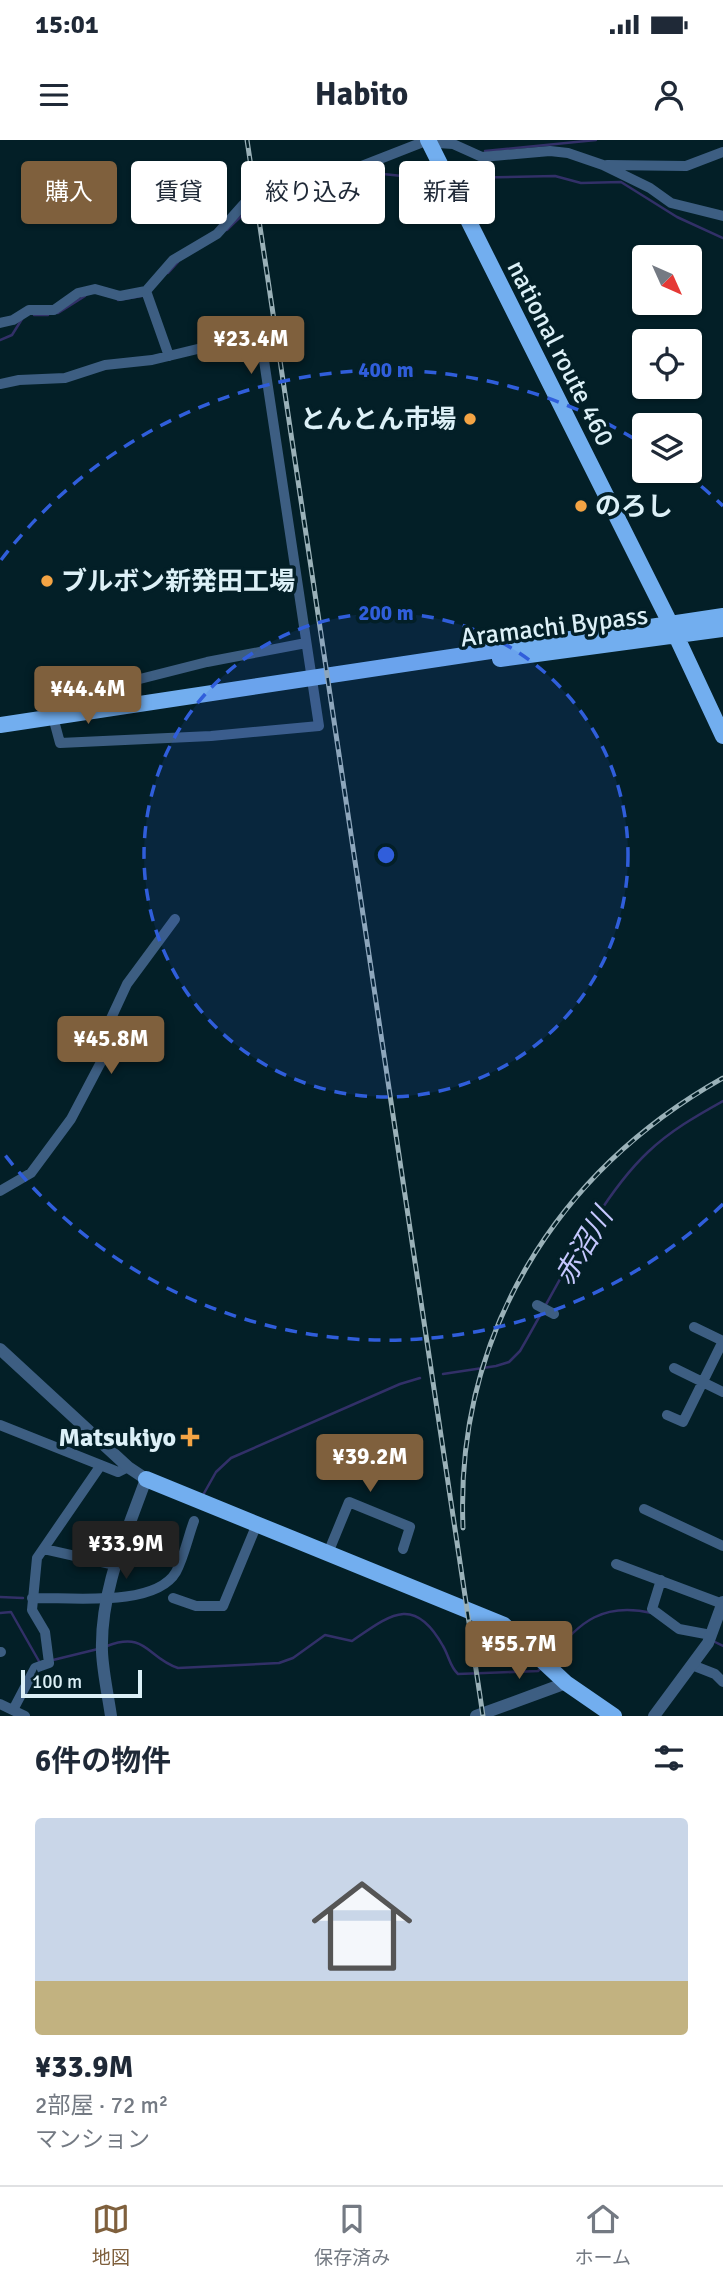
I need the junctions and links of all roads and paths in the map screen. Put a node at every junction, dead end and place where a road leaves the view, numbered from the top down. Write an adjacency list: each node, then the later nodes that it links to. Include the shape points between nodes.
1 (428, 142): 3 (street, via 453,145 482,157 550,151); 5 (street, via 349,171 290,177 254,194 217,234 173,260); 11 (highway, national route 460)
2 (723, 152): 3 (street, via 686,166)
3 (603, 165): 4 (street, via 671,202)
4 (723, 216)
5 (146, 291): 6 (street, via 120,296 95,289 78,293 54,310 29,310); 7 (street)
6 (0, 323)
7 (169, 356): 8 (street, via 105,365 65,378); 12 (street, via 260,334)
8 (0, 384)
9 (723, 616): 11 (highway)
10 (723, 629): 11 (highway)
11 (674, 630): 13 (highway, Aramachi Bypass, via 541,655 396,665); 15 (highway, national route 460)
12 (306, 643): 13 (street, via 207,662 49,702); 13 (street, via 318,726 60,743)
13 (51, 717): 14 (highway, Aramachi Bypass)
14 (0, 725)
15 (723, 736)
16 (175, 919): 17 (street, via 127,984 107,1027 101,1062 71,1119 31,1174)
17 (0, 1191)
18 (537, 1305): 19 (street)
19 (554, 1314)
20 (694, 1327): 23 (street, via 723,1340)
21 (0, 1349): 28 (street)
22 (674, 1368): 23 (street)
23 (704, 1383): 24 (street); 25 (street, via 683,1422)
24 (723, 1392)
25 (667, 1415)
26 (0, 1425): 27 (street)
27 (101, 1465): 28 (street, via 118,1472); 34 (street)
28 (128, 1467): 29 (street)
29 (146, 1479): 32 (highway); 38 (street)
30 (644, 1509): 33 (street)
31 (194, 1521): 40 (street, via 175,1572 165,1584 148,1594)
32 (257, 1524): 36 (highway); 42 (street, via 223,1606 196,1606)
33 (723, 1546)
34 (44, 1549): 38 (street); 41 (street, via 37,1558)
35 (403, 1549): 36 (street, via 410,1527 349,1502)
36 (328, 1553): 47 (highway, via 504,1625)
37 (616, 1564): 39 (street)
38 (115, 1565): 40 (street)
39 (662, 1580): 43 (street); 44 (street, via 652,1609 679,1629)
40 (107, 1597): 41 (street); 52 (street, via 102,1648)
41 (32, 1598): 49 (street, via 32,1610 45,1632 48,1659 35,1668)
42 (173, 1598)
43 (723, 1603): 44 (street)
44 (710, 1639): 45 (street)
45 (692, 1665): 46 (street); 55 (street)
46 (723, 1682)
47 (566, 1683): 50 (street); 54 (highway)
48 (0, 1704): 49 (street)
49 (13, 1710): 51 (street)
50 (495, 1713): 53 (street)
51 (25, 1716)
52 (111, 1716)
53 (476, 1716)
54 (614, 1716)
55 (654, 1716)

